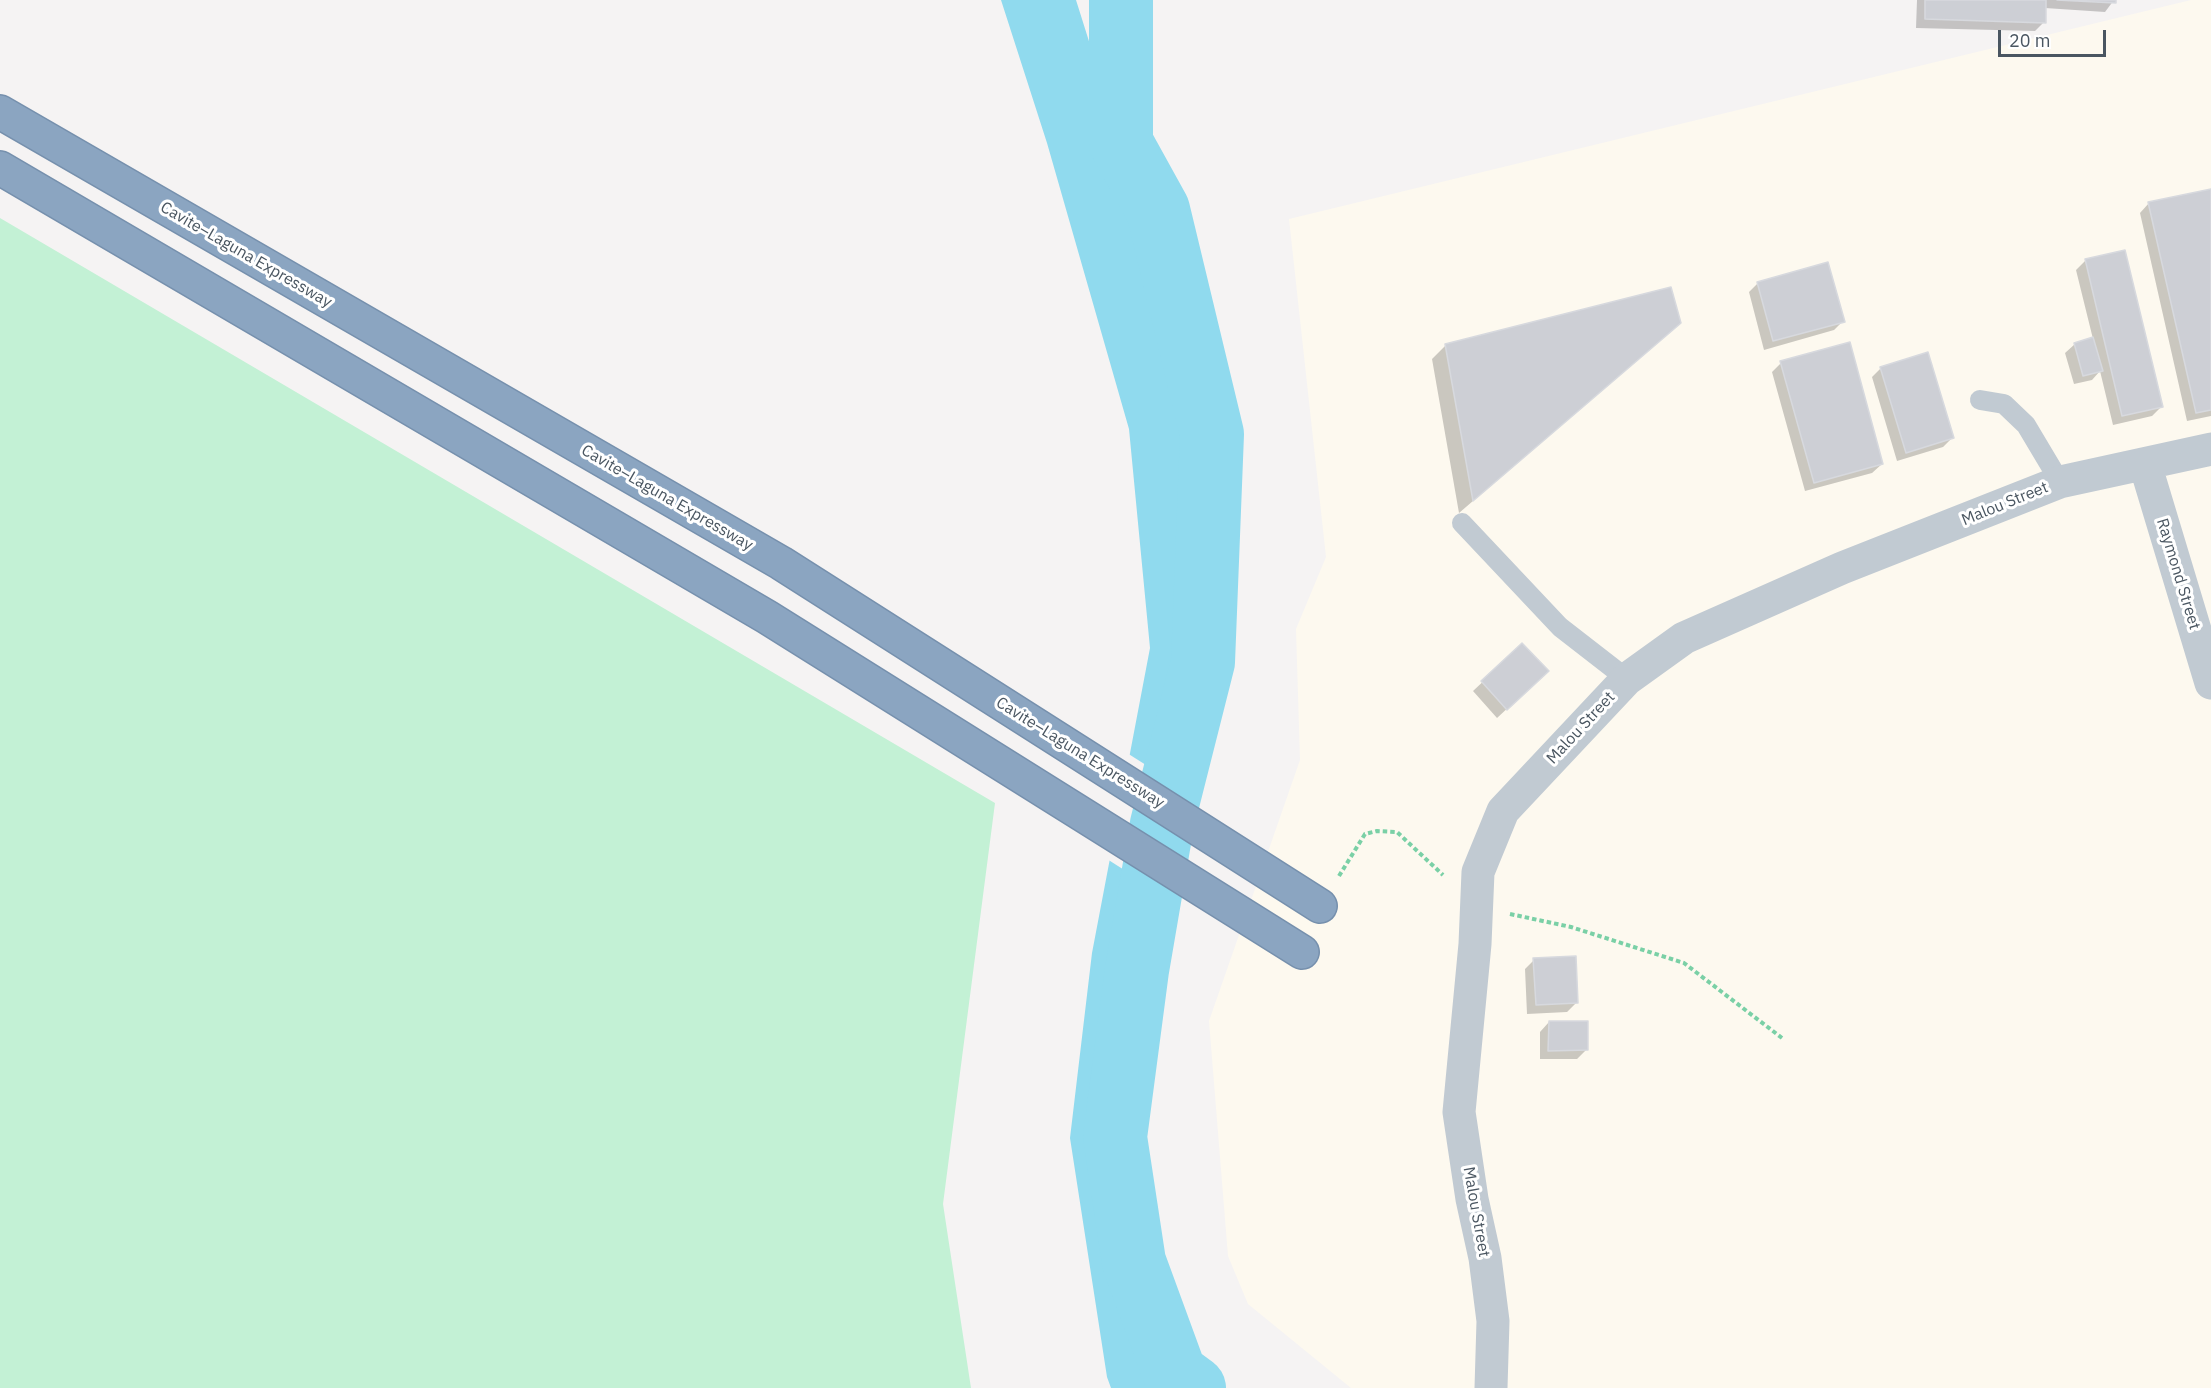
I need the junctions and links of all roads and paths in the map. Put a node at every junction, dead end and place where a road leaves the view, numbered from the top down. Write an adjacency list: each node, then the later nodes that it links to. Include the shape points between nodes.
1 (0, 112): 10 (highway, Cavite–Laguna Expressway, via 781,563)
2 (0, 168): 12 (highway, via 767,617)
3 (1980, 400): 6 (lane, via 2004,404 2026,425)
4 (2211, 449): 5 (street, Malou Street)
5 (2145, 465): 6 (street, Malou Street); 9 (street, Raymond Street)
6 (2060, 482): 8 (street, Malou Street, via 1842,568 1684,638)
7 (1461, 523): 8 (lane, via 1560,627)
8 (1627, 679): 11 (street, Malou Street, via 1503,811 1478,872)
9 (2211, 683)
10 (1320, 906): 11 (path, via 1365,834 1377,831 1397,832)
11 (1477, 906): 13 (path, via 1571,927 1684,963); 14 (street, Malou Street, via 1459,1112 1493,1321)
12 (1302, 952)
13 (1782, 1038)
14 (1491, 1388)

